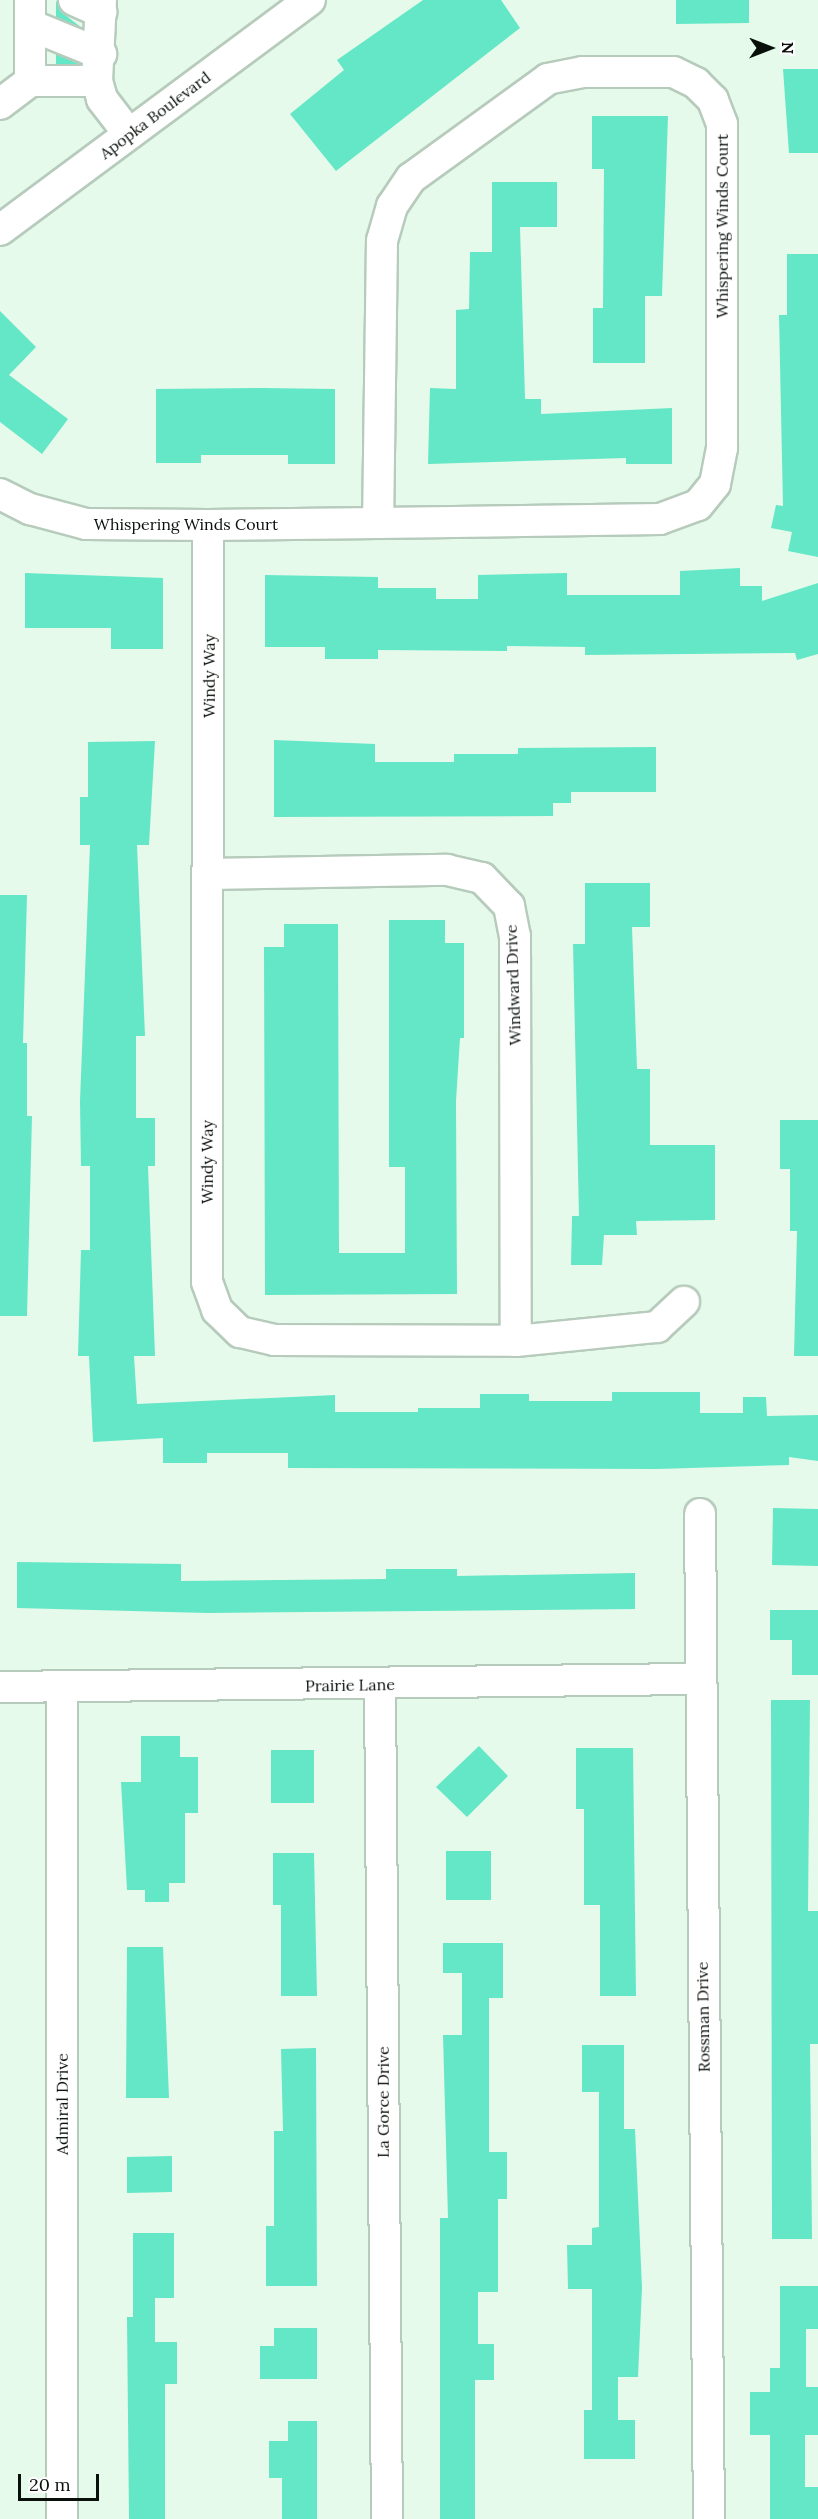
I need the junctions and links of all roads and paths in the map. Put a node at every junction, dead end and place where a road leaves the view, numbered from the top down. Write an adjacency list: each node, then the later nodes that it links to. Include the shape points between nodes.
1 (74, 0): 3 (street)
2 (310, 0): 8 (street, Apopka Boulevard)
3 (101, 6): 5 (street)
4 (30, 12): 5 (street); 6 (street)
5 (99, 67): 6 (street); 8 (street, via 102,99)
6 (30, 81): 7 (street)
7 (0, 104)
8 (129, 134): 9 (street, Apopka Boulevard)
9 (0, 230)
10 (0, 494): 12 (street, Whispering Winds Court, via 30,509 86,524)
11 (378, 523): 11 (street, Whispering Winds Court, via 382,240 392,206 411,178 548,79 583,72 673,72 696,83 713,100 722,123 722,448 715,484 698,505 660,519); 12 (street, Whispering Winds Court)
12 (208, 525): 13 (street, Windy Way)
13 (208, 874): 15 (street, Windy Way, via 207,1282 216,1310 240,1332 274,1340); 15 (street, Windward Drive, via 447,870 482,878 509,906 515,936)
14 (684, 1302): 15 (street, Windy Way, via 657,1328)
15 (516, 1341)
16 (700, 1514): 17 (street, Rossman Drive)
17 (699, 1679): 18 (street, Prairie Lane); 23 (street, Rossman Drive)
18 (380, 1685): 20 (street, Prairie Lane); 22 (street, La Gorce Drive)
19 (0, 1688): 20 (street, Prairie Lane)
20 (62, 1688): 21 (street, Admiral Drive)
21 (62, 2519)
22 (387, 2519)
23 (708, 2519)

